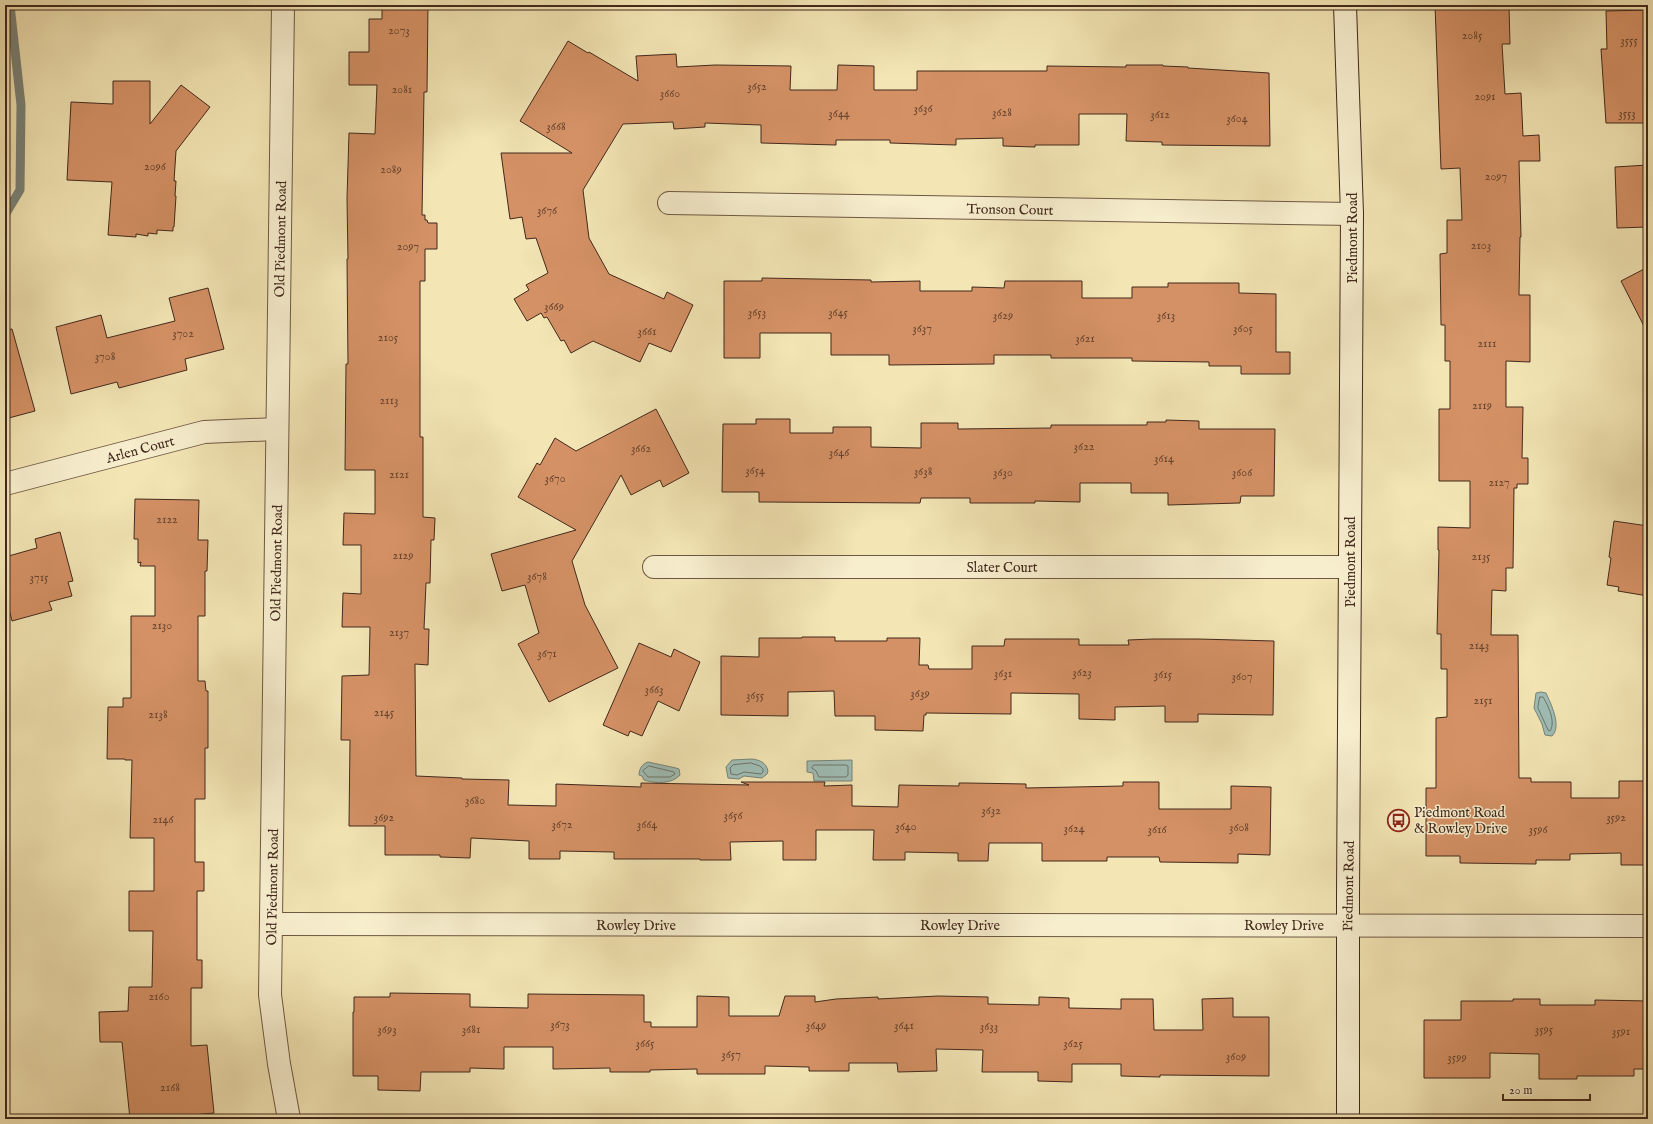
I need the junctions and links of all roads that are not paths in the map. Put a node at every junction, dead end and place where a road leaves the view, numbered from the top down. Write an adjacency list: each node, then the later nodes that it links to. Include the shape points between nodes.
1 (283, 5): 5 (street, Old Piedmont Road)
2 (1345, 5): 4 (street, Piedmont Road)
3 (668, 203): 4 (street, Tronson Court)
4 (1352, 214): 8 (street, Piedmont Road)
5 (277, 429): 6 (street, Arlen Court, via 204,432); 9 (street, Old Piedmont Road)
6 (5, 484)
7 (654, 567): 8 (street, Slater Court)
8 (1350, 567): 10 (street, Piedmont Road)
9 (271, 924): 10 (street, Rowley Drive); 12 (street, Old Piedmont Road, via 270,995)
10 (1348, 924): 11 (street, Rowley Drive); 13 (street, Piedmont Road)
11 (1648, 926)
12 (289, 1119)
13 (1348, 1119)

